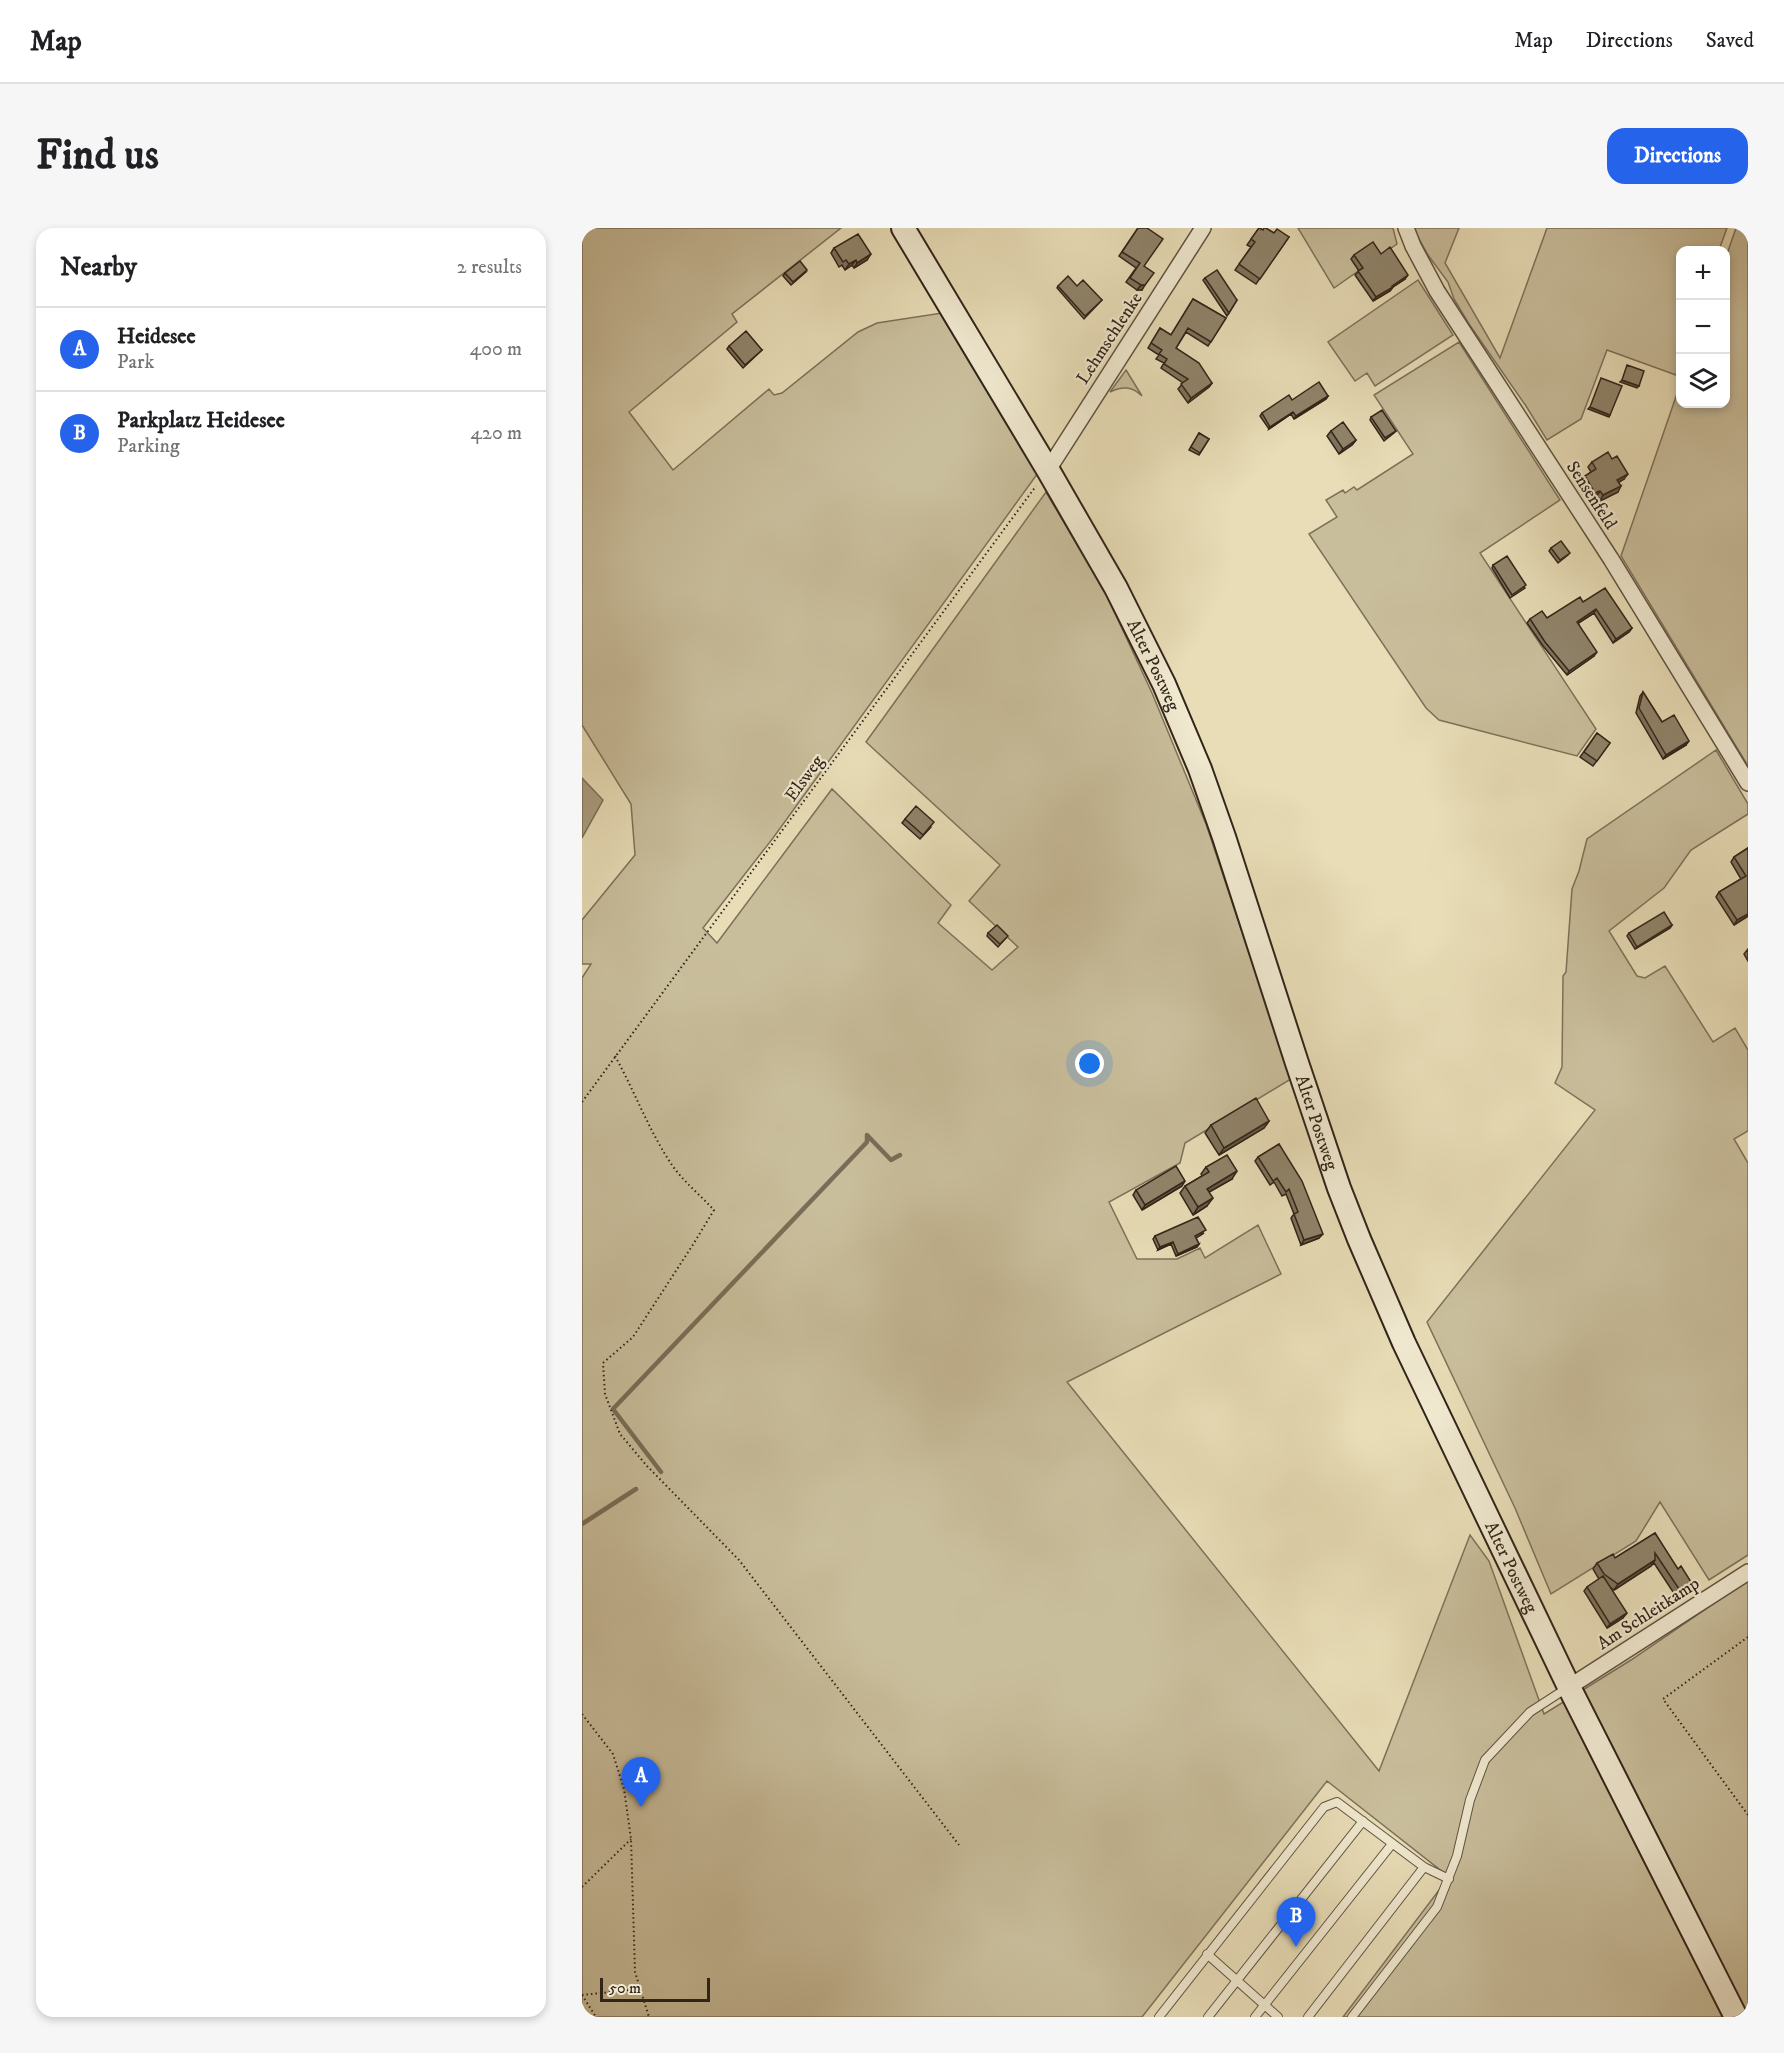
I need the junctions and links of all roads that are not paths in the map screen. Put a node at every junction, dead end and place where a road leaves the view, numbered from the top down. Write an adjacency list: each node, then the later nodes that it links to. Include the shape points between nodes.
1 (903, 228): 4 (main road, Alter Postweg)
2 (1203, 228): 4 (street, Lehmschlenke)
3 (1406, 228): 5 (street, Sensenfeld, via 1437,291 1611,559)
4 (1048, 470): 7 (main road, Alter Postweg, via 1116,588 1174,705 1224,837 1359,1239 1404,1343)
5 (1748, 783)
6 (1748, 1572): 7 (street, Am Schleitkamp)
7 (1569, 1687): 11 (lane, via 1530,1712 1485,1761 1470,1800); 21 (main road, Alter Postweg)
8 (1363, 1821): 9 (lane); 12 (lane, via 1337,1802 1324,1806); 13 (lane)
9 (1392, 1844): 10 (lane); 14 (lane)
10 (1424, 1867): 11 (lane); 19 (lane)
11 (1449, 1880): 20 (lane, via 1437,1907)
12 (1207, 1954): 13 (lane); 15 (lane)
13 (1236, 1982): 14 (lane); 16 (lane)
14 (1264, 2006): 17 (lane); 18 (lane)
15 (1159, 2017)
16 (1208, 2017)
17 (1255, 2017)
18 (1278, 2017)
19 (1308, 2017)
20 (1352, 2017)
21 (1736, 2017)

